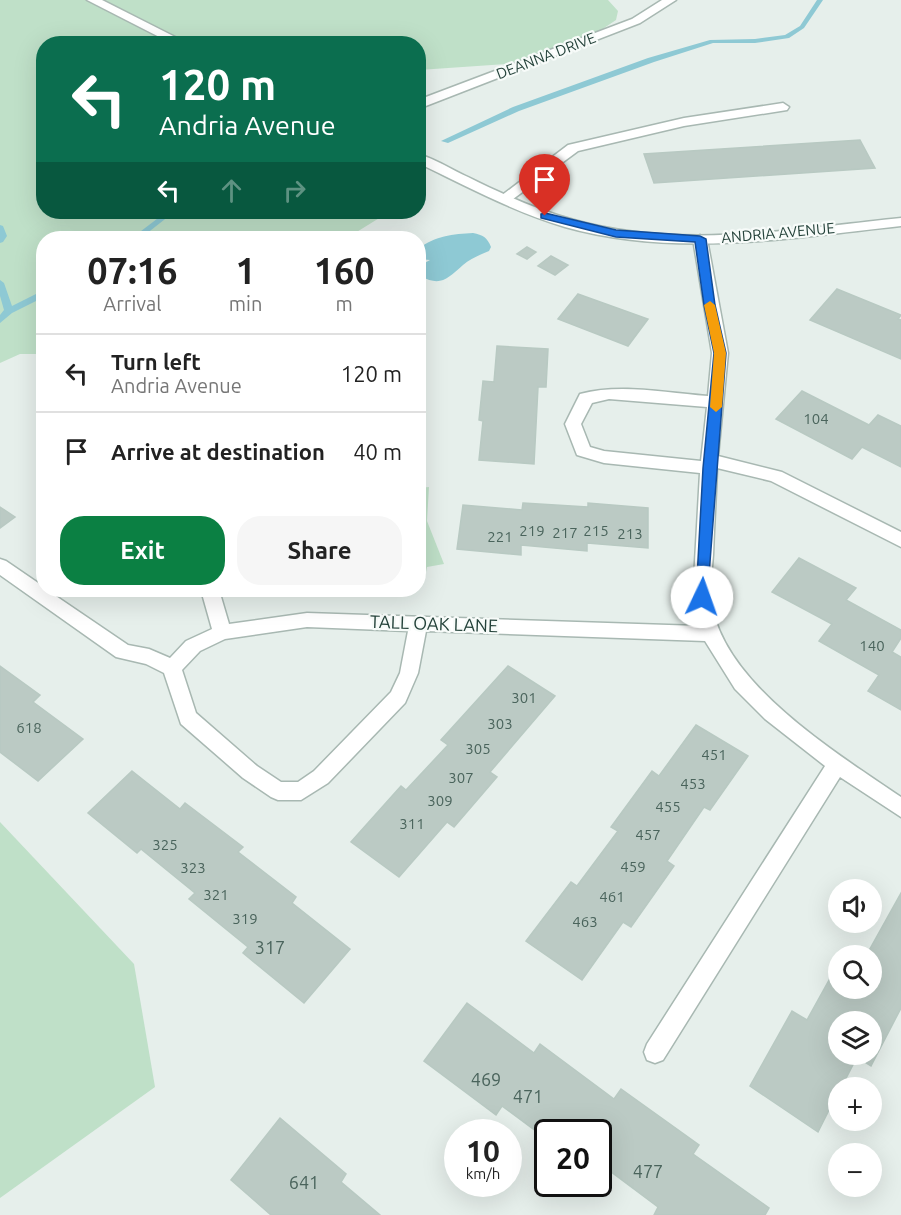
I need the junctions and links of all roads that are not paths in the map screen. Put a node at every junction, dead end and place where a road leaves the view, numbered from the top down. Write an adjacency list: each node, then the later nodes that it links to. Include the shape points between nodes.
1 (93, 0): 3 (street)
2 (670, 0): 4 (street, DEANNA DRIVE, via 636,21)
3 (167, 36)
4 (426, 102)
5 (783, 107): 7 (street, via 684,122 573,148)
6 (426, 162): 7 (street, ANDRIA AVENUE)
7 (504, 199): 9 (street, ANDRIA AVENUE, via 590,229)
8 (901, 222): 9 (street, ANDRIA AVENUE)
9 (700, 239): 10 (street, via 720,353)
10 (717, 402): 11 (street); 11 (street, via 609,394 586,399 573,424 583,451 604,458)
11 (710, 464): 12 (street, via 776,476); 19 (street, via 702,597)
12 (901, 540)
13 (0, 566): 14 (street)
14 (36, 591)
15 (45, 597): 20 (street, via 123,651)
16 (212, 597): 18 (street)
17 (419, 623): 18 (street, TALL OAK LANE, via 307,620); 19 (street, TALL OAK LANE); 20 (street, via 409,673 398,697 321,777 301,791 278,791 188,718)
18 (222, 632): 20 (street, TALL OAK LANE, via 193,646)
19 (710, 634): 21 (street, via 735,674 757,698)
20 (172, 668)
21 (837, 764): 22 (street); 23 (street)
22 (901, 808)
23 (655, 1052)

